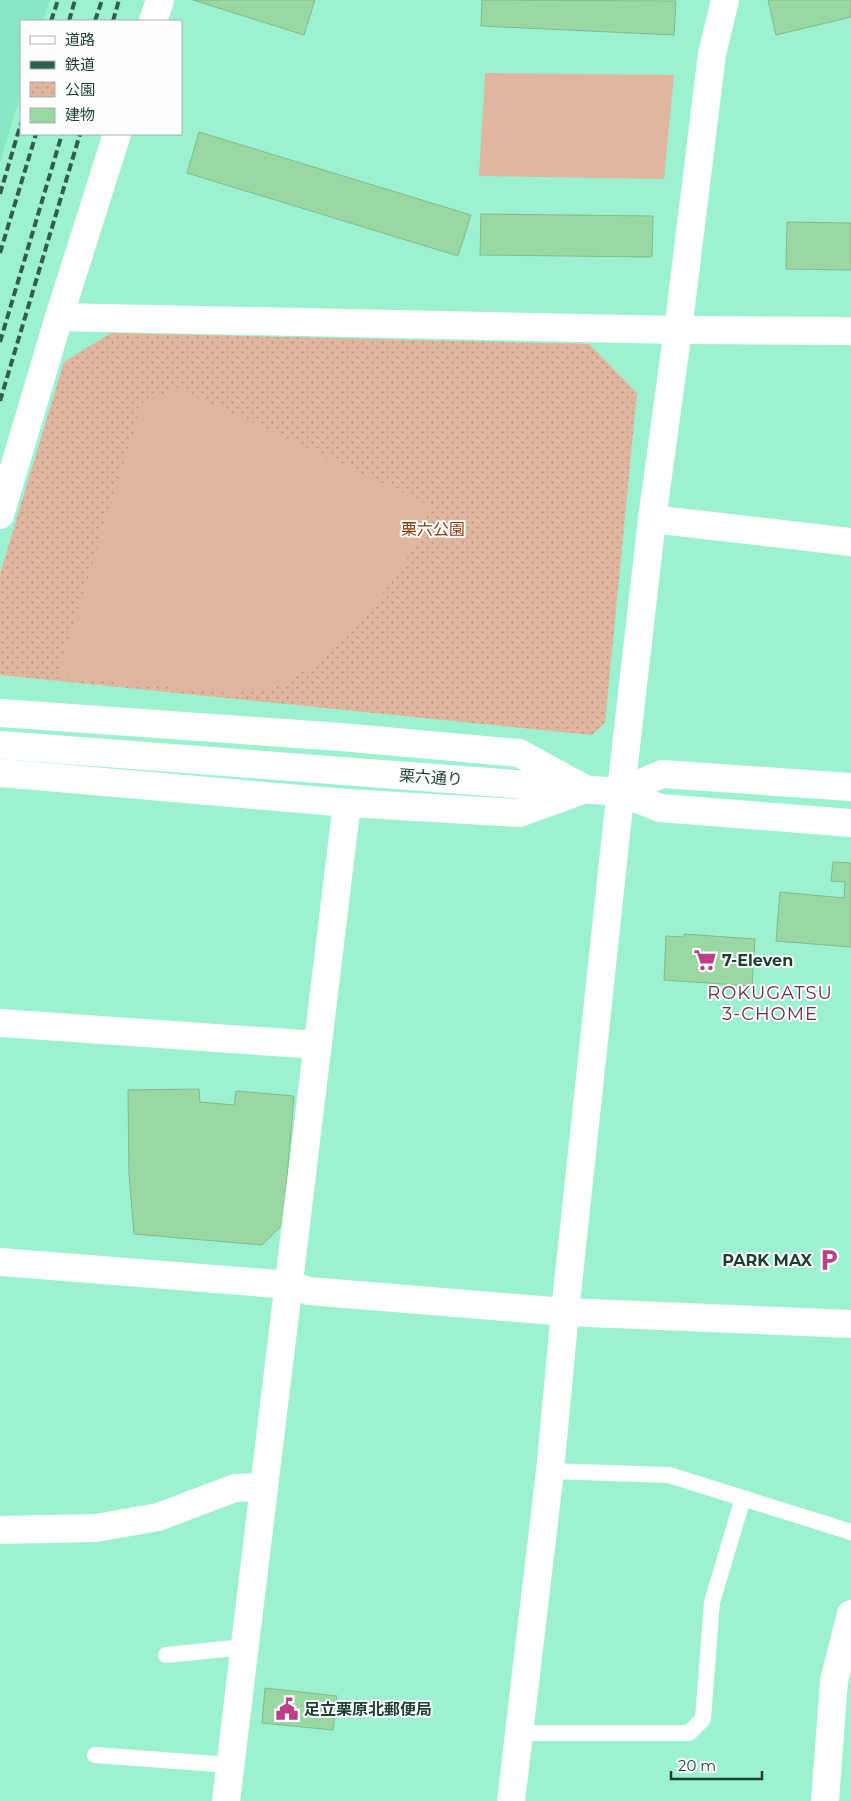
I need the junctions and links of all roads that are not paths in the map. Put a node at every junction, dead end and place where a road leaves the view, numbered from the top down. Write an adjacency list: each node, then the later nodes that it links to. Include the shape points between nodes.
1 (160, 0): 3 (street)
2 (726, 0): 6 (street, via 712,54)
3 (153, 20)
4 (117, 135): 5 (street)
5 (59, 317): 6 (street); 8 (street)
6 (678, 330): 7 (street); 9 (street)
7 (851, 331)
8 (0, 516)
9 (652, 519): 10 (street); 16 (street)
10 (851, 542)
11 (0, 713): 15 (street, via 519,753)
12 (0, 745): 15 (street, 栗六通り)
13 (0, 773): 17 (street)
14 (851, 787): 16 (street, 栗六通り, via 662,774)
15 (585, 790): 16 (street, 栗六通り); 17 (street, via 519,813)
16 (620, 792): 18 (street, 栗六通り, via 660,808); 23 (street)
17 (347, 803): 20 (street)
18 (851, 822)
19 (0, 1023): 20 (street)
20 (317, 1045): 22 (street)
21 (0, 1262): 22 (street)
22 (290, 1285): 23 (street, via 309,1291); 26 (street)
23 (565, 1312): 24 (street); 25 (street)
24 (851, 1324)
25 (550, 1471): 27 (lane, via 669,1475); 34 (street)
26 (263, 1488): 28 (street, via 235,1488 158,1517 96,1528); 31 (street)
27 (743, 1498): 29 (lane); 34 (lane, via 712,1602 703,1719 689,1733)
28 (0, 1530)
29 (851, 1532)
30 (851, 1614): 33 (street, via 834,1681)
31 (244, 1647): 32 (lane); 36 (street)
32 (166, 1656)
33 (841, 1724): 39 (street)
34 (518, 1733): 38 (street)
35 (95, 1756): 36 (lane)
36 (230, 1765): 37 (street)
37 (226, 1801)
38 (511, 1801)
39 (824, 1801)

